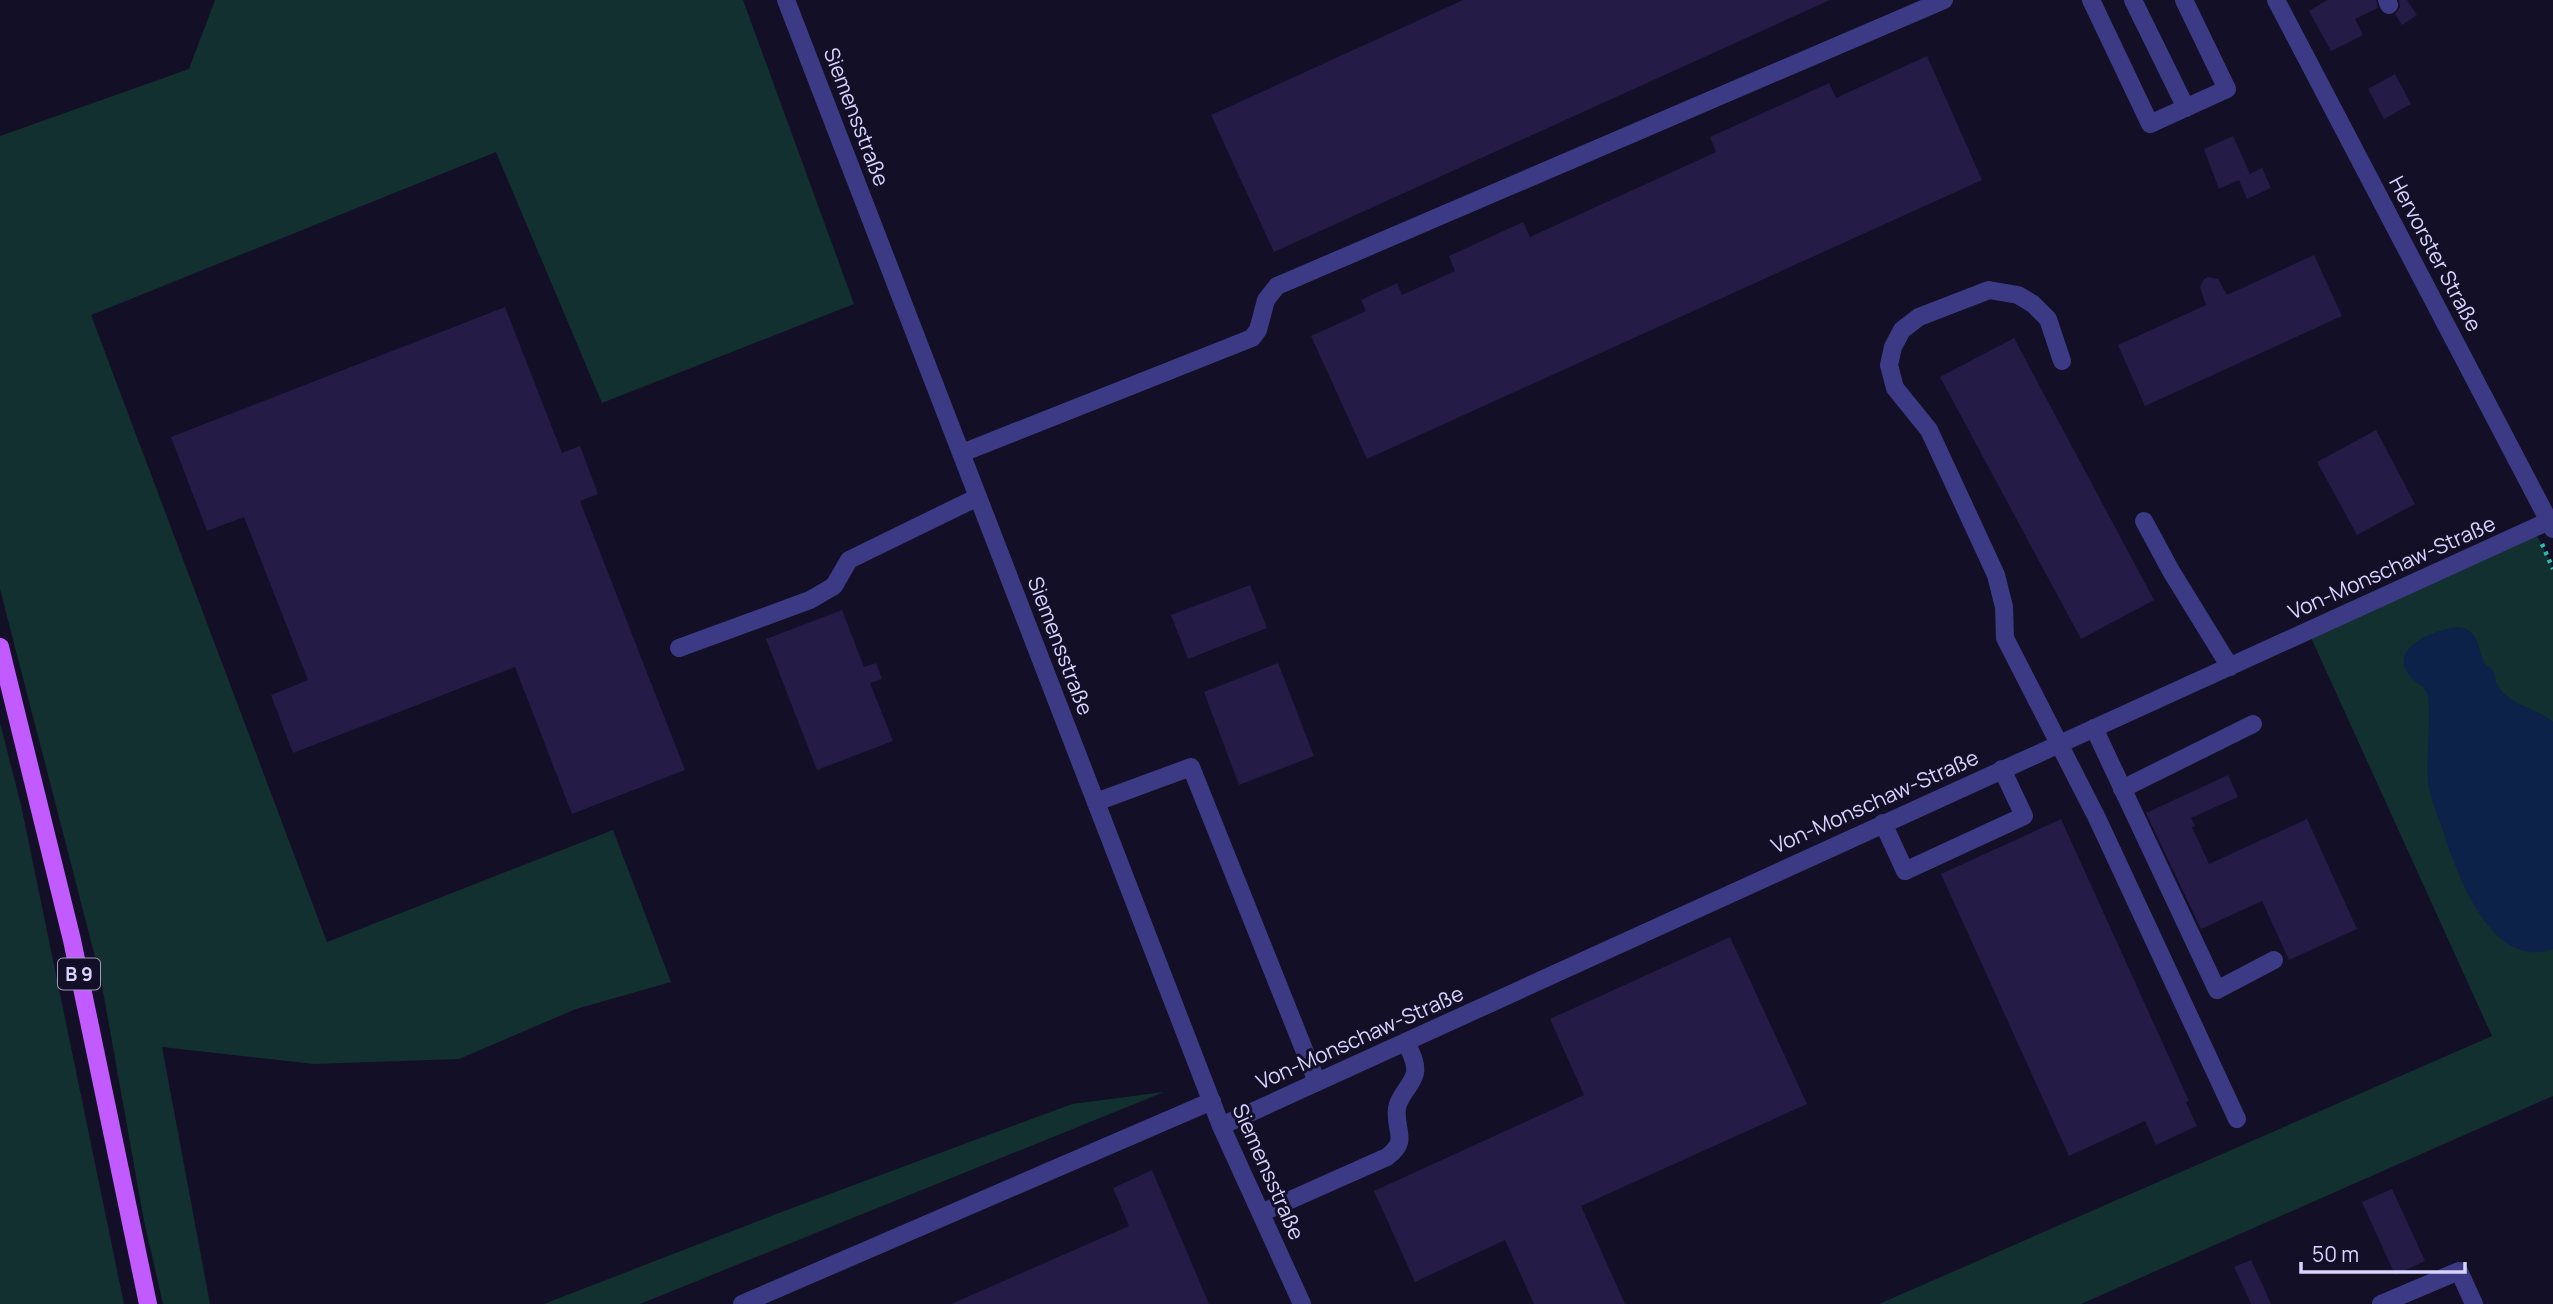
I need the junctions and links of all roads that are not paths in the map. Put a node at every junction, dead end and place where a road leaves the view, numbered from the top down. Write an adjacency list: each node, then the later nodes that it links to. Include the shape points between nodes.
1 (786, 0): 9 (street, Siemensstraße)
2 (1944, 0): 9 (street, via 1277,286 1266,300 1252,338)
3 (2091, 0): 7 (street, via 2150,124)
4 (2133, 0): 7 (street)
5 (2184, 0): 7 (street, via 2227,89)
6 (2280, 1): 12 (street, Hervorster Straße)
7 (2186, 108)
8 (2062, 361): 18 (street, via 2048,320 2033,304 2018,295 1989,290 1919,317 1902,330 1888,365 1895,388 1930,430 1996,575 2005,638)
9 (962, 453): 10 (street, Siemensstraße)
10 (978, 497): 14 (street, via 849,560 834,586 810,600); 21 (street, Siemensstraße)
11 (2144, 521): 15 (street)
12 (2551, 525): 15 (street, Von-Monschaw-Straße)
13 (0, 647): 30 (main road, B 9, via 72,940)
14 (679, 648)
15 (2230, 667): 17 (street, Von-Monschaw-Straße)
16 (2253, 724): 20 (street)
17 (2094, 728): 18 (street, Von-Monschaw-Straße); 20 (street)
18 (2058, 744): 19 (street, Von-Monschaw-Straße); 27 (street)
19 (2002, 769): 22 (street, Von-Monschaw-Straße); 22 (street, via 2024,816 1906,871)
20 (2122, 789): 23 (street, via 2217,990)
21 (1096, 802): 25 (street, via 1191,767); 26 (street, Siemensstraße)
22 (1883, 822): 24 (street, Von-Monschaw-Straße)
23 (2274, 960)
24 (1406, 1042): 25 (street, Von-Monschaw-Straße); 29 (street, via 1415,1073 1398,1106 1401,1139 1396,1150)
25 (1317, 1082): 28 (street, Von-Monschaw-Straße)
26 (1212, 1101): 28 (street, Siemensstraße); 31 (street)
27 (2237, 1119)
28 (1221, 1126): 29 (street, Siemensstraße)
29 (1261, 1213): 32 (street, Siemensstraße)
30 (149, 1304)
31 (742, 1304)
32 (1302, 1304)
33 (2381, 1304): 34 (street, via 2459,1271)
34 (2474, 1304)

